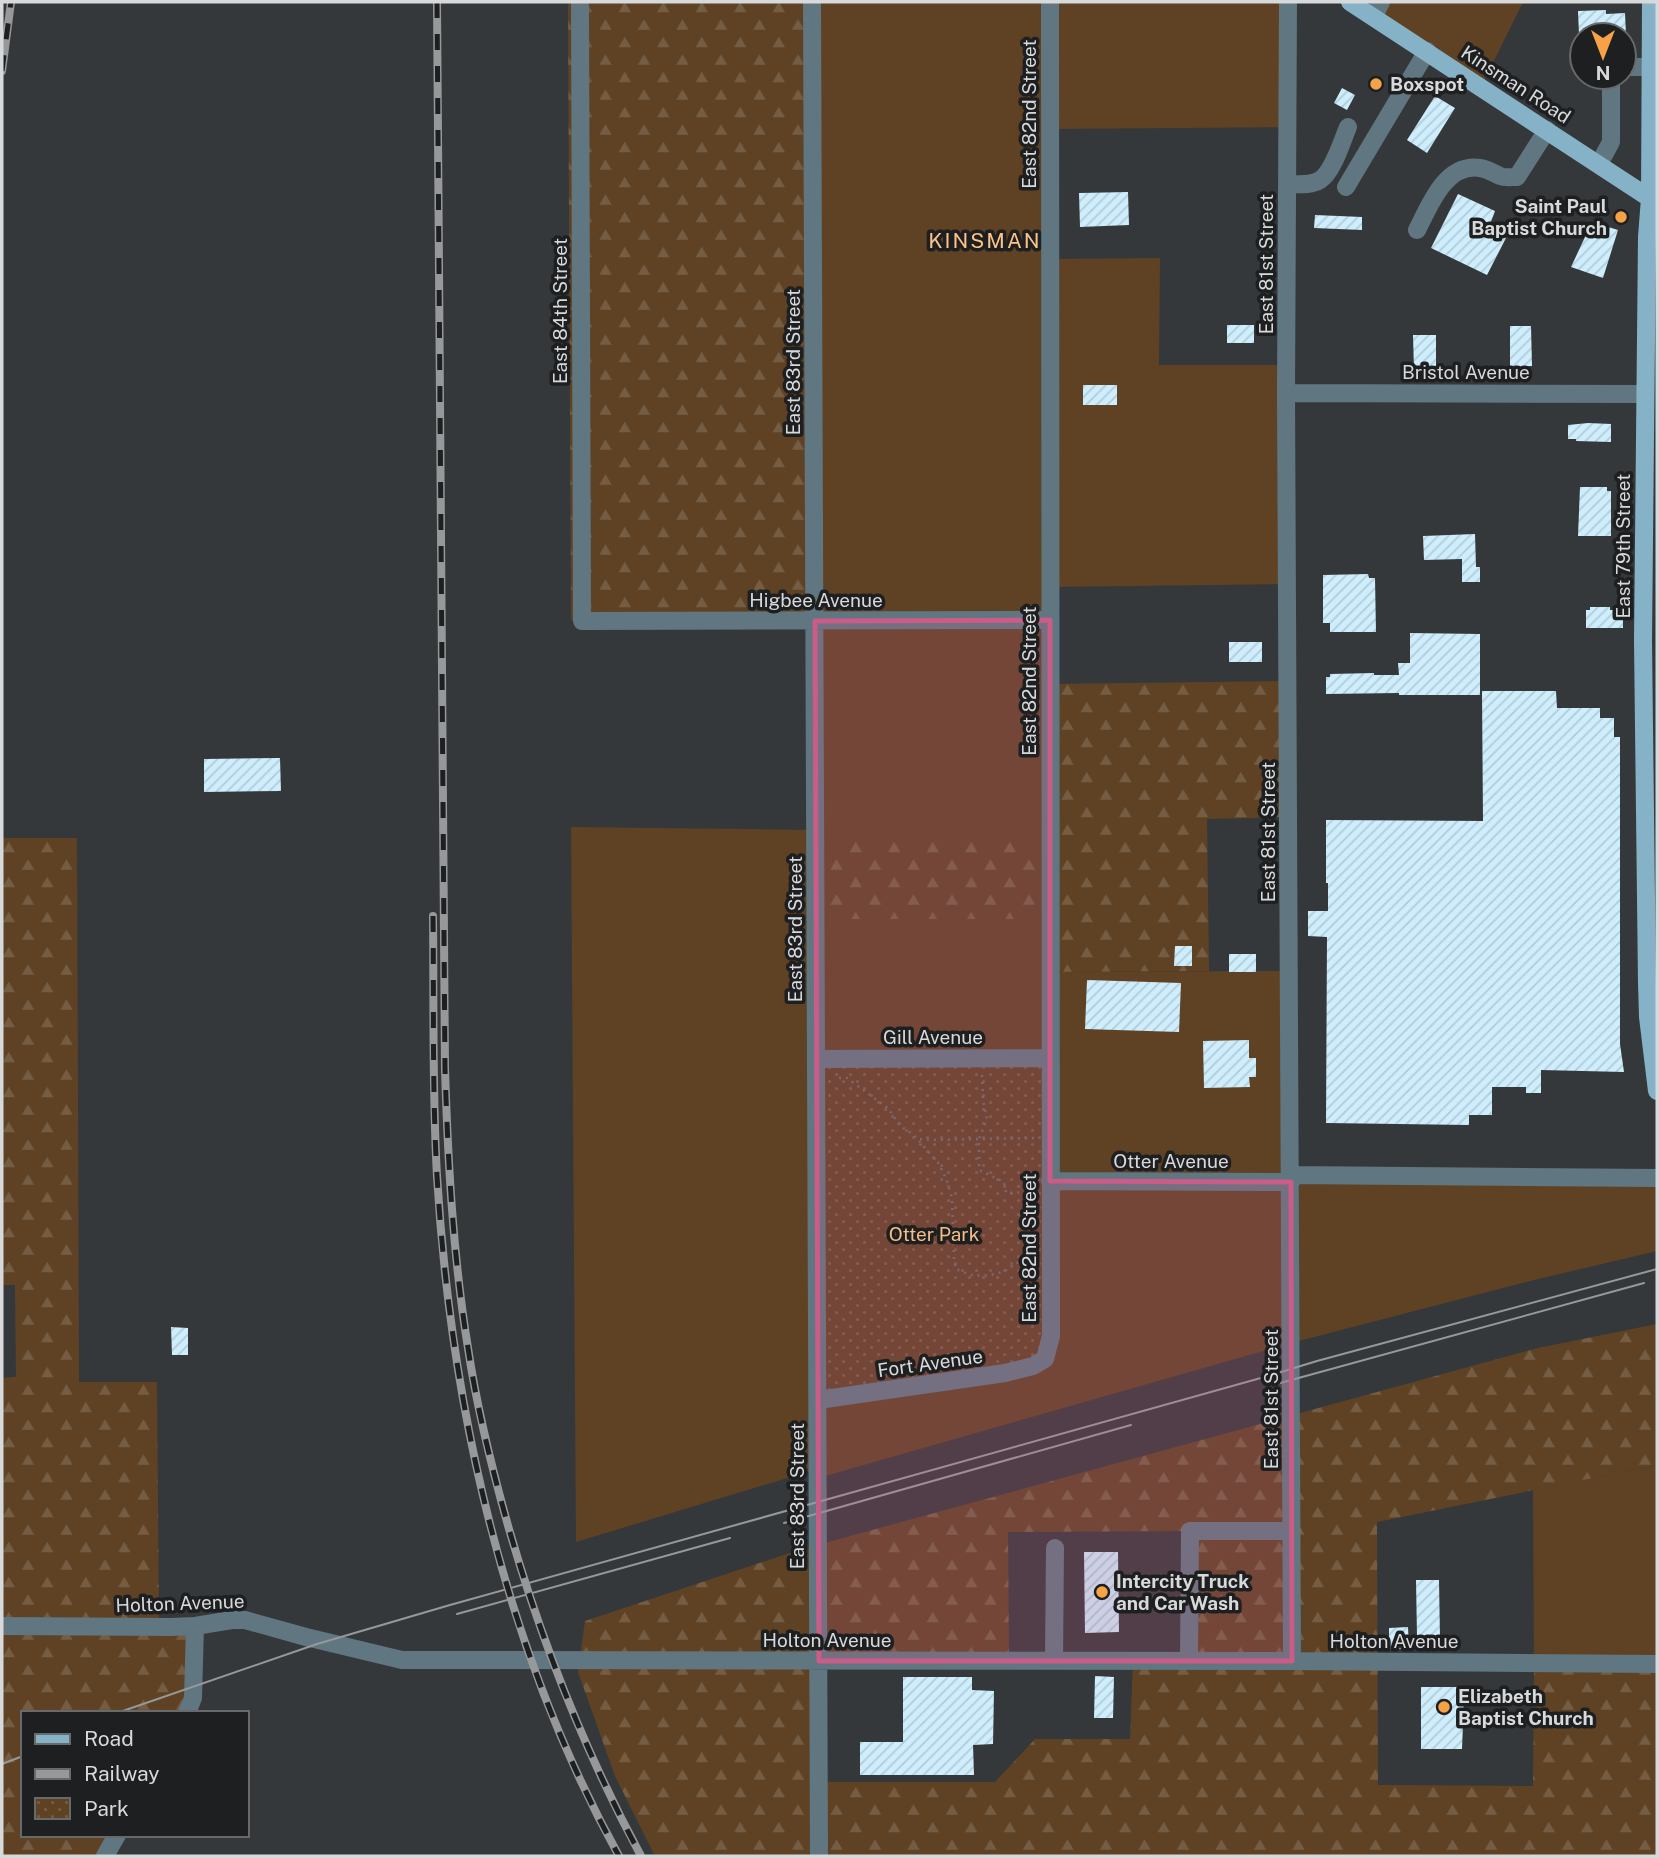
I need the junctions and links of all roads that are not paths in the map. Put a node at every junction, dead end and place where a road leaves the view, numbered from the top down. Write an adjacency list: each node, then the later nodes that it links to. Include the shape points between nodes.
1 (580, 2): 22 (street, East 84th Street)
2 (812, 2): 23 (street, East 83rd Street)
3 (1049, 2): 21 (street, East 82nd Street)
4 (1288, 2): 15 (street, East 81st Street)
5 (1350, 2): 7 (main road, Kinsman Road)
6 (1651, 2): 10 (main road, East 79th Street)
7 (1377, 9): 8 (main road, Kinsman Road)
8 (1427, 51): 13 (main road, Kinsman Road); 16 (street)
9 (1638, 67): 10 (street)
10 (1651, 67): 17 (main road, East 79th Street)
11 (1611, 91): 14 (street, via 1611,142)
12 (1348, 127): 15 (street, via 1322,180)
13 (1547, 130): 14 (main road, Kinsman Road); 18 (street, via 1517,177 1476,167 1452,175 1437,191)
14 (1598, 164): 17 (main road, Kinsman Road)
15 (1287, 184): 20 (street, East 81st Street)
16 (1346, 187)
17 (1654, 200): 19 (main road, East 79th Street, via 1647,237)
18 (1417, 230)
19 (1649, 389): 20 (street, Bristol Avenue); 24 (main road, East 79th Street)
20 (1286, 393): 30 (street, East 81st Street)
21 (1049, 620): 23 (street, Higbee Avenue); 26 (street, East 82nd Street)
22 (582, 621): 23 (street, Higbee Avenue)
23 (815, 621): 27 (street, East 83rd Street)
24 (1650, 642): 25 (main road, East 79th Street, via 1647,983)
25 (1653, 1018): 28 (main road, East 79th Street)
26 (1050, 1058): 27 (street, Gill Avenue); 31 (street, East 82nd Street)
27 (817, 1059): 33 (street, East 83rd Street)
28 (1657, 1091)
29 (1657, 1178): 30 (street, Otter Avenue)
30 (1291, 1179): 31 (street, Otter Avenue); 34 (street, East 81st Street)
31 (1043, 1187): 32 (street, East 82nd Street, via 1051,1336)
32 (1045, 1359): 33 (street, Fort Avenue, via 1005,1373)
33 (818, 1400): 38 (street, East 83rd Street)
34 (1292, 1531): 40 (street, via 1190,1531); 41 (street, East 81st Street)
35 (1055, 1548): 39 (street)
36 (2, 1626): 37 (street, Holton Avenue)
37 (195, 1626): 38 (street, Holton Avenue, via 245,1620 402,1660); 43 (street, via 193,1698)
38 (819, 1661): 39 (street, Holton Avenue); 46 (street, East 83rd Street)
39 (1054, 1661): 40 (street, Holton Avenue)
40 (1189, 1661): 41 (street, Holton Avenue)
41 (1292, 1661): 42 (street, Holton Avenue)
42 (1657, 1664)
43 (188, 1711)
44 (116, 1837): 45 (street)
45 (105, 1856)
46 (818, 1856)

